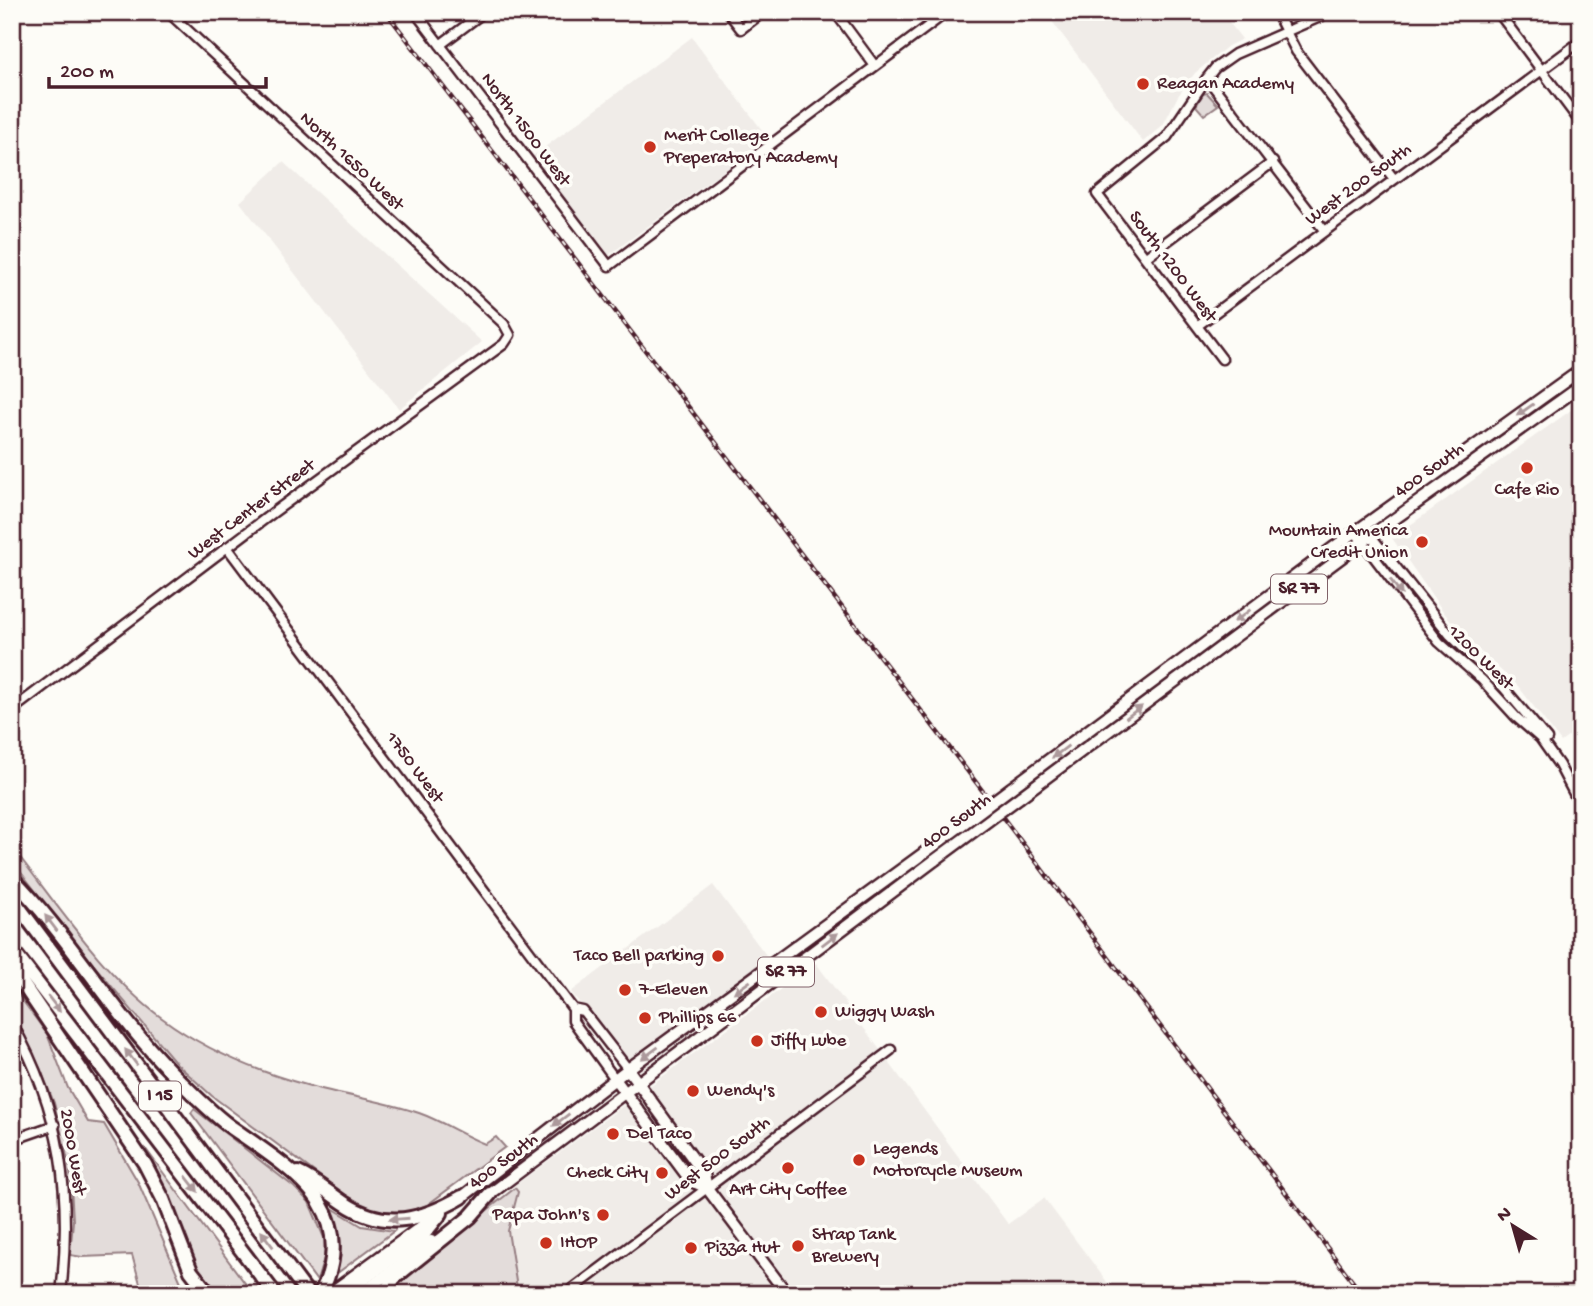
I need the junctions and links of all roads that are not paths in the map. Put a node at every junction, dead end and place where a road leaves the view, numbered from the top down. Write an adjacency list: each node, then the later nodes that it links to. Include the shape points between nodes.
1 (168, 12): 23 (street, North 1650 West, via 504,324)
2 (415, 12): 13 (street, North 1500 West)
3 (484, 12): 13 (street)
4 (728, 12): 5 (street, via 741,29)
5 (763, 12)
6 (835, 12): 14 (street)
7 (947, 12): 14 (street)
8 (1276, 12): 11 (street)
9 (1498, 12): 15 (street)
10 (1322, 16): 11 (street)
11 (1285, 32): 16 (street, via 1235,54); 19 (street)
12 (1581, 41): 15 (street, West 200 South)
13 (440, 45): 14 (street, North 1500 West, via 609,266)
14 (875, 66)
15 (1542, 71): 17 (street); 19 (street, West 200 South)
16 (1207, 78): 18 (street); 21 (street, South 1200 West, via 1167,137 1097,194)
17 (1581, 123)
18 (1273, 162): 20 (street); 21 (street)
19 (1394, 179): 20 (street, West 200 South)
20 (1324, 230): 22 (street, West 200 South)
21 (1146, 257): 22 (street, South 1200 West)
22 (1197, 326): 24 (street, South 1200 West)
23 (510, 335): 29 (street, West Center Street, via 504,344)
24 (1222, 359)
25 (1581, 370): 27 (main road, 400 South / SR 77, one-way to 27)
26 (1581, 386): 28 (main road, 400 South / SR 77)
27 (1359, 529): 28 (street, 1200 West); 40 (main road, 400 South / SR 77, one-way to 40, bridge)
28 (1366, 539): 31 (street, 1200 West, via 1540,730); 32 (street, 1200 West, one-way to 32, via 1439,642 1540,738); 42 (main road, 400 South / SR 77, one-way to 28, bridge)
29 (228, 547): 30 (street, West Center Street); 37 (street, 1750 West)
30 (12, 710)
31 (1581, 796)
32 (1581, 807)
33 (12, 877): 46 (highway, one-way to 33, via 225,1122 161,1062)
34 (12, 898): 55 (highway, I 15, one-way to 34)
35 (12, 950): 54 (highway, I 15, one-way to 54)
36 (12, 968): 53 (highway, via 145,1164 191,1270)
37 (573, 1009): 40 (street, 1750 West, via 583,1012); 41 (street, 1750 West, via 573,1021)
38 (12, 1023): 44 (street, 2000 West, via 37,1072)
39 (891, 1050): 47 (street, West 500 South)
40 (628, 1069): 41 (main road, 400 South / SR 77); 42 (main road, 1750 West)
41 (615, 1079): 43 (main road, 1750 West); 49 (main road, 400 South / SR 77, one-way to 49)
42 (638, 1083): 43 (main road, 400 South / SR 77); 47 (main road, 1750 West, via 704,1174)
43 (625, 1093): 47 (main road, 1750 West, via 691,1181); 48 (main road, 400 South / SR 77)
44 (55, 1125): 45 (street); 52 (street, 2000 West, via 65,1192)
45 (12, 1140)
46 (291, 1171): 49 (highway, one-way to 46, via 423,1215 389,1221 358,1211); 51 (highway, via 317,1198 329,1222)
47 (706, 1188): 58 (street, West 500 South); 59 (main road)
48 (490, 1195): 56 (main road, 400 South / SR 77); 57 (highway, via 470,1217 394,1278)
49 (462, 1197): 50 (main road, 400 South / SR 77)
50 (440, 1213): 51 (highway, via 424,1234)
51 (330, 1291)
52 (61, 1294)
53 (209, 1294)
54 (275, 1294)
55 (308, 1294)
56 (361, 1294)
57 (384, 1294)
58 (566, 1294)
59 (787, 1294)

